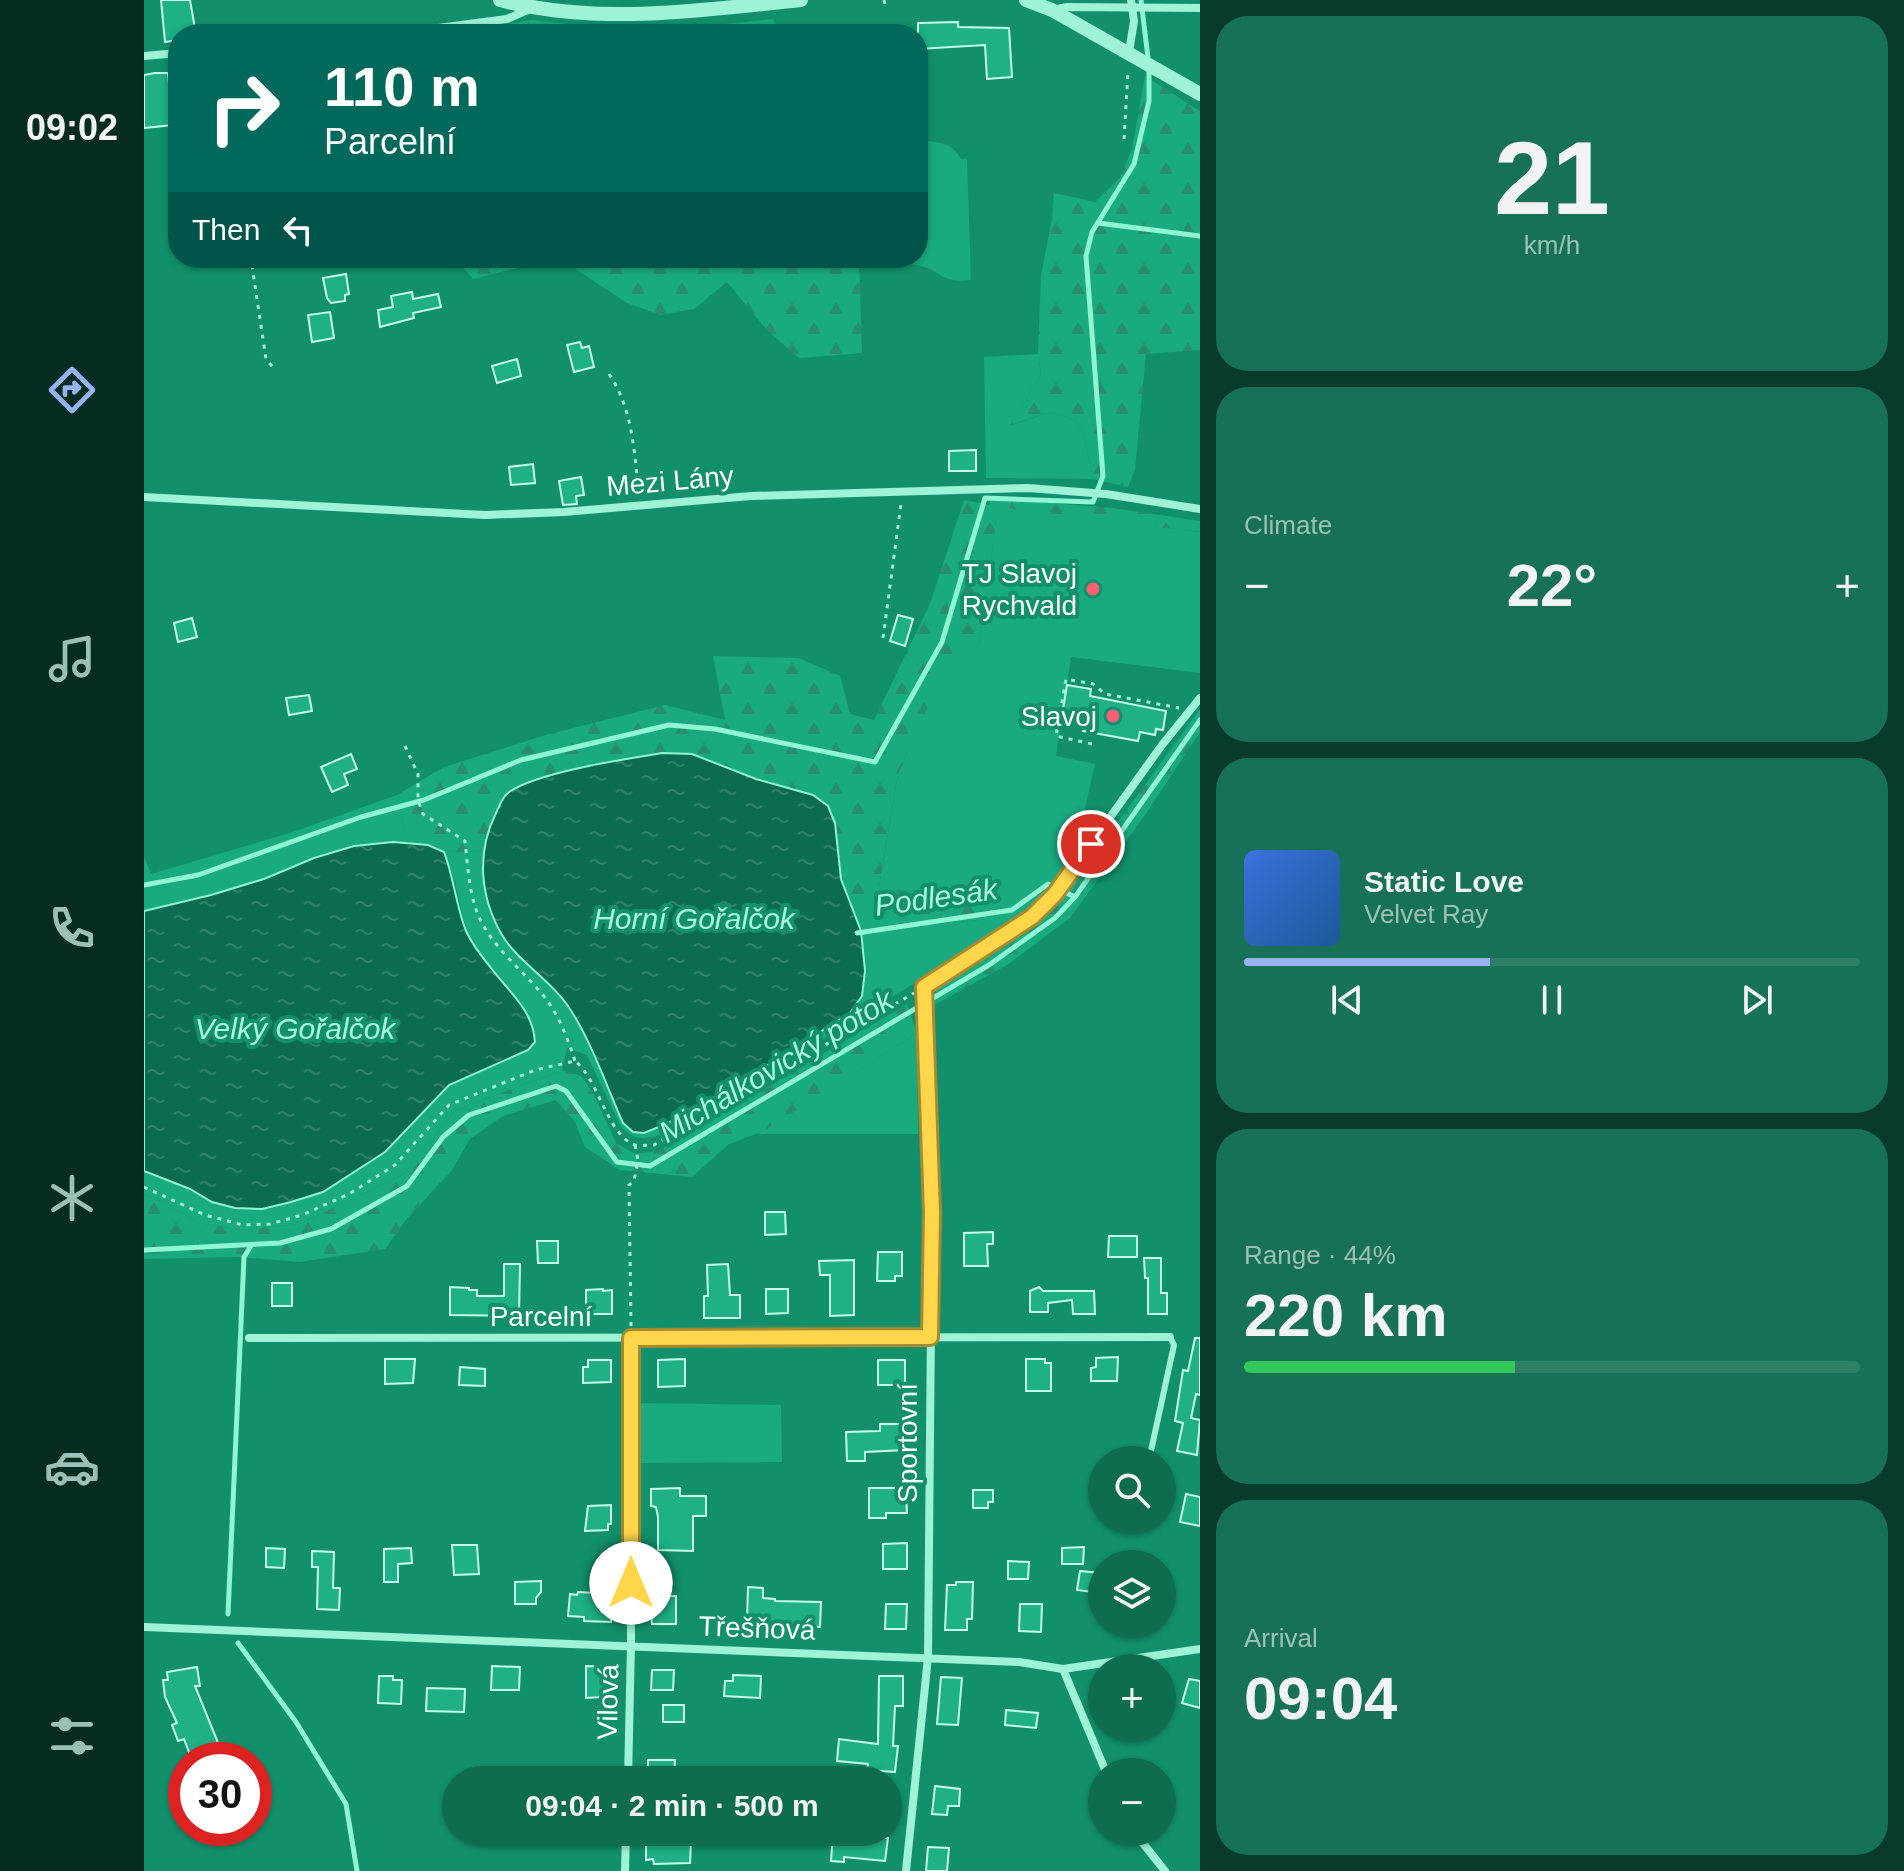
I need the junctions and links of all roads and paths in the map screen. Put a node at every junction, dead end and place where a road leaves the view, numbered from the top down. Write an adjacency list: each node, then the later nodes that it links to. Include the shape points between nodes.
1 (500, 0): 5 (street)
2 (801, 0): 5 (street, via 608,15)
3 (1026, 0): 7 (street)
4 (1131, 4): 6 (street); 7 (street); 9 (street)
5 (533, 8): 8 (street, via 507,19)
6 (1200, 8)
7 (1052, 10): 9 (street)
8 (469, 24)
9 (1129, 52): 12 (street); 13 (path)
10 (168, 54): 11 (street)
11 (144, 56)
12 (1200, 94)
13 (1124, 139)
14 (252, 268): 15 (path, via 266,359)
15 (275, 370)
16 (609, 374): 19 (path, via 622,393 631,427)
17 (902, 492): 19 (street, Mezi Lány, via 751,496); 20 (street, Mezi Lány, via 1028,488); 21 (path)
18 (144, 497): 19 (street, Mezi Lány, via 443,515)
19 (640, 506)
20 (1200, 509)
21 (883, 638)
22 (1200, 698): 23 (street)
23 (1191, 710): 24 (path, via 1105,694 1093,684 1066,679 1056,736); 26 (street, via 1055,894 1032,917)
24 (1092, 744)
25 (405, 746): 27 (path, via 418,774 423,814 465,841 481,922 564,1027)
26 (924, 992): 28 (path, via 654,1145); 30 (street, Sportovní, via 932,1212)
27 (575, 1061): 28 (path, via 586,1070 618,1132); 29 (path, via 535,1070 449,1105 395,1165 302,1215 243,1225 205,1215)
28 (635, 1145): 33 (path, via 637,1170 629,1185)
29 (144, 1187)
30 (930, 1337): 31 (street, Parcelní); 33 (street, Parcelní); 38 (street, Sportovní)
31 (1170, 1337): 34 (lane, via 1174,1345)
32 (249, 1338): 33 (street, Parcelní)
33 (631, 1338): 36 (street, Vilová)
34 (1152, 1446)
35 (144, 1627): 36 (street, Třešňová)
36 (631, 1644): 38 (street, Třešňová); 41 (street, Vilová)
37 (1200, 1649): 39 (street, Třešňová)
38 (928, 1657): 39 (street, Třešňová); 45 (street, Sportovní)
39 (1063, 1669): 40 (street)
40 (1100, 1758)
41 (628, 1766)
42 (626, 1846): 44 (street)
43 (1145, 1846): 46 (street)
44 (625, 1871)
45 (906, 1871)
46 (1165, 1871)

